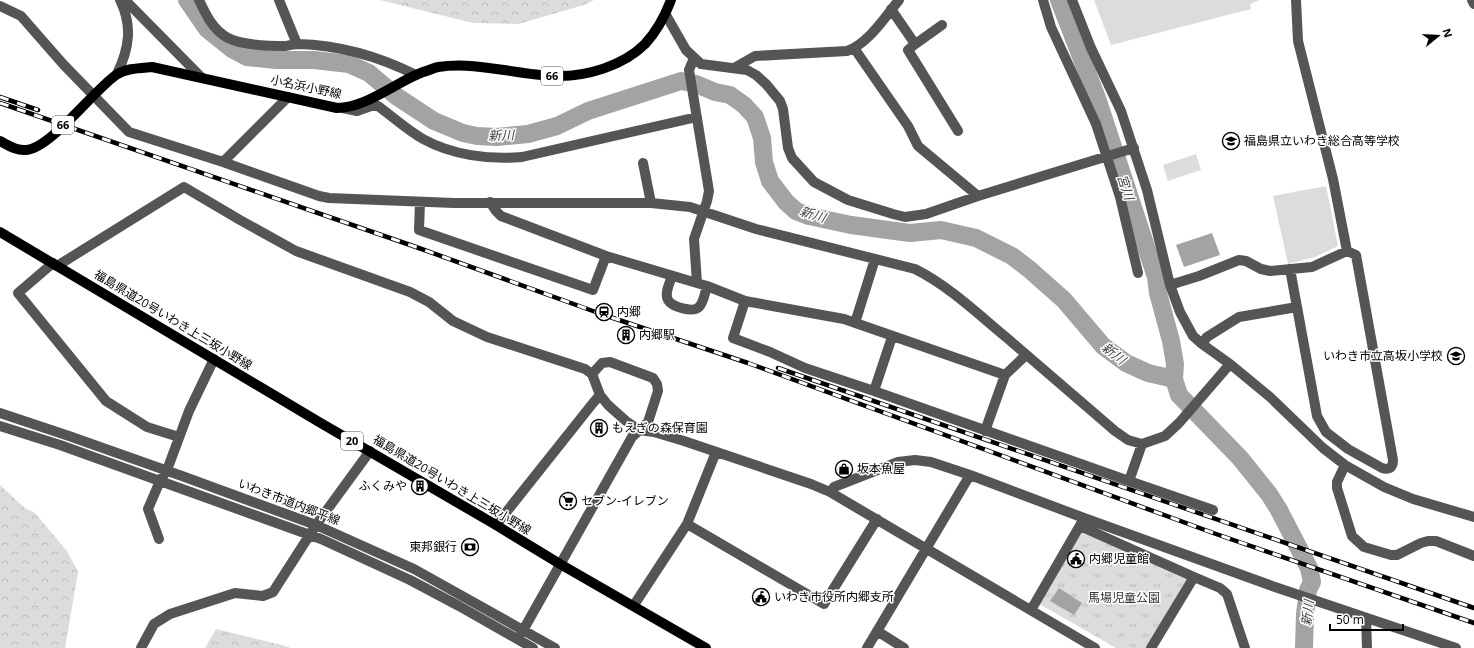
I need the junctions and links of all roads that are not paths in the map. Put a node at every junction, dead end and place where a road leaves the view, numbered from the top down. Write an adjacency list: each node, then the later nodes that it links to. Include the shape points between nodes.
1 (120, 0): 21 (street, via 128,27 128,42 125,58)
2 (125, 0): 23 (street)
3 (199, 0): 16 (street, via 209,20 221,34 239,43 285,46)
4 (279, 0): 16 (street)
5 (671, 0): 14 (main road, 小名浜小野線 / 66)
6 (899, 0): 13 (street)
7 (1042, 0): 30 (street, via 1051,27)
8 (1072, 0): 29 (street, via 1091,48 1121,111)
9 (1296, 0): 39 (street, via 1298,42 1333,179)
10 (1472, 0): 11 (street)
11 (1474, 4)
12 (0, 6): 31 (street, via 21,16 129,132)
13 (891, 10): 17 (street); 18 (street, via 864,41)
14 (666, 15): 19 (street, via 686,50); 22 (main road, 小名浜小野線 / 66, via 644,45 628,57 592,72 556,76 458,66 436,67)
15 (942, 25): 17 (street)
16 (297, 44): 22 (street, via 347,50 393,64)
17 (914, 45): 27 (street, via 908,50)
18 (854, 48): 20 (street, via 847,51 755,56); 33 (street, via 908,126 918,146)
19 (694, 58): 20 (street, via 701,64); 26 (street, via 689,70)
20 (734, 68): 33 (street, via 747,70 756,75 780,101 792,158 814,182 836,195 905,217 926,214)
21 (117, 74): 23 (main road, 小名浜小野線 / 66, via 136,68 152,67); 28 (main road, 小名浜小野線 / 66, via 50,138 38,146 26,150 17,149)
22 (416, 75): 25 (main road, 小名浜小野線 / 66, via 353,107)
23 (201, 77): 24 (main road, 小名浜小野線 / 66)
24 (288, 97): 25 (main road, 小名浜小野線 / 66); 31 (street)
25 (343, 108): 26 (street, via 357,111 378,106 423,139 441,148 480,156 510,158)
26 (696, 115): 37 (street, via 709,191)
27 (958, 131)
28 (0, 141)
29 (1131, 149): 30 (street); 47 (street, via 1154,214)
30 (1108, 156): 33 (street); 44 (street)
31 (223, 162): 34 (street, via 328,198)
32 (643, 163): 36 (street)
33 (978, 196)
34 (420, 202): 35 (street); 40 (street, via 419,230 593,290)
35 (490, 202): 36 (street); 40 (street, via 501,216)
36 (651, 203): 37 (street)
37 (703, 211): 41 (street, via 756,229); 46 (street, via 694,238)
38 (0, 232): 42 (main road, 福島県道20号いわき上三坂小野線 / 20)
39 (1347, 251): 43 (street, via 1312,267); 61 (street, via 1356,255 1393,465 1386,470 1348,449 1326,432)
40 (606, 256): 45 (street)
41 (875, 258): 50 (street); 53 (street, via 927,275)
42 (55, 264): 54 (main road, 福島県道20号いわき上三坂小野線 / 20); 56 (street, via 184,187 296,251 410,292 429,302 453,321 487,337 579,366); 66 (street, via 18,293 106,401 147,427)
43 (1290, 269): 47 (street, via 1270,271 1239,260); 49 (street)
44 (1138, 273)
45 (672, 276): 46 (street); 46 (street, via 667,289 668,300 690,310 701,305)
46 (702, 284): 48 (street)
47 (1170, 285): 52 (street, via 1193,336)
48 (745, 301): 50 (street); 58 (street, via 733,338 805,368)
49 (1297, 307): 52 (street, via 1239,318 1207,337); 61 (street)
50 (855, 323): 51 (street)
51 (892, 337): 57 (street); 58 (street)
52 (1202, 344): 55 (street)
53 (1026, 355): 57 (street); 67 (street, via 1115,431 1128,440)
54 (214, 359): 66 (street); 68 (main road, 福島県道20号いわき上三坂小野線 / 20)
55 (1227, 366): 63 (street, via 1270,397); 67 (street, via 1165,436)
56 (592, 374): 59 (street); 64 (street, via 602,363 610,362 653,378 658,391 648,422)
57 (1005, 375): 65 (street)
58 (874, 391): 65 (street)
59 (600, 395): 64 (street); 81 (street)
60 (0, 413): 71 (street, いわき市道内郷平線)
61 (1317, 416): 63 (street)
62 (0, 426): 74 (street, いわき市道内郷平線)
63 (1303, 428): 70 (street)
64 (638, 430): 69 (street, via 654,432); 87 (street)
65 (986, 431): 73 (street)
66 (179, 437): 71 (street)
67 (1142, 444): 73 (street)
68 (370, 451): 81 (main road, 福島県道20号いわき上三坂小野線 / 20); 82 (street)
69 (716, 452): 75 (street); 80 (street)
70 (1345, 465): 77 (street, via 1384,487 1413,499); 86 (street, via 1336,482 1337,488 1352,536 1364,547 1397,555 1422,543 1436,541)
71 (167, 470): 74 (street); 82 (street, いわき市道内郷平線)
72 (970, 475): 75 (street, via 932,462 898,462 834,487); 79 (street); 85 (street)
73 (1129, 481): 76 (street)
74 (160, 482): 83 (street, いわき市道内郷平線); 84 (street, via 148,509)
75 (830, 492): 78 (street)
76 (1213, 510)
77 (1474, 517)
78 (877, 519): 80 (street, via 824,604); 85 (street)
79 (1082, 522): 88 (street); 90 (street); 91 (street)
80 (688, 524): 89 (street)
81 (496, 525): 87 (main road, 福島県道20号いわき上三坂小野線 / 20)
82 (316, 526): 83 (street); 92 (street, いわき市道内郷平線, via 414,569)
83 (310, 535): 94 (street, いわき市道内郷平線, via 410,580); 95 (street, via 273,592 263,596 235,593 170,614 154,624)
84 (159, 539)
85 (927, 549): 90 (street); 93 (street)
86 (1474, 556)
87 (560, 564): 89 (main road, 福島県道20号いわき上三坂小野線 / 20); 92 (street)
88 (1194, 577): 102 (street); 103 (street, via 1220,588 1227,594)
89 (634, 605): 98 (main road, 福島県道20号いわき上三坂小野線 / 20)
90 (1031, 610): 101 (street)
91 (1366, 618): 104 (street); 105 (street)
92 (523, 629): 94 (street); 97 (street, いわき市道内郷平線)
93 (877, 631): 99 (street); 100 (street)
94 (518, 639): 96 (street, いわき市道内郷平線)
95 (141, 648)
96 (533, 648)
97 (555, 648)
98 (706, 648)
99 (867, 648)
100 (904, 648)
101 (1095, 648)
102 (1151, 648)
103 (1245, 648)
104 (1367, 648)
105 (1456, 648)

